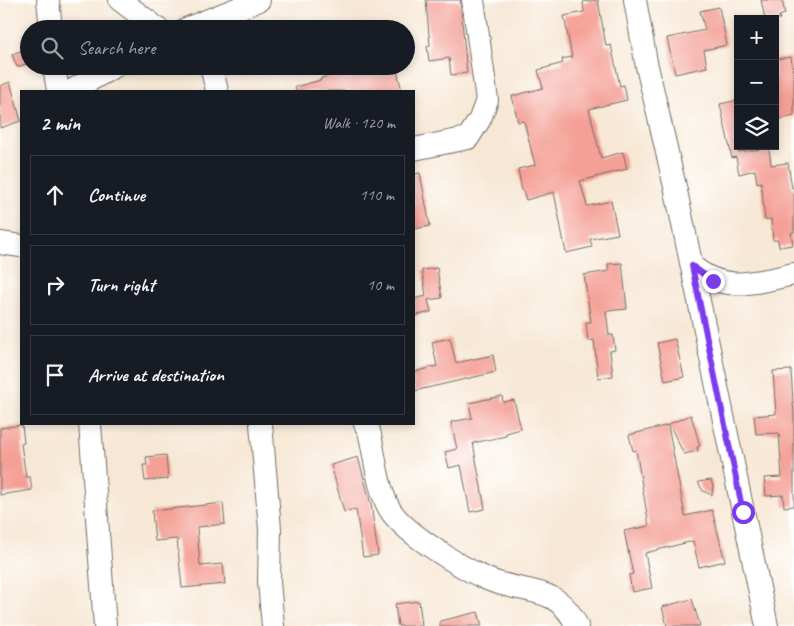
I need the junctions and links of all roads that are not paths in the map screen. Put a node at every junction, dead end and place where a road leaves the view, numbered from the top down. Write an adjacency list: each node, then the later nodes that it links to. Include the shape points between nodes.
1 (48, 0): 6 (street)
2 (120, 0): 7 (street)
3 (258, 0): 8 (street)
4 (473, 0): 15 (street, via 487,100 480,119 468,138)
5 (635, 0): 18 (street)
6 (49, 20)
7 (146, 20)
8 (212, 20)
9 (55, 75): 12 (street)
10 (99, 75): 13 (street)
11 (213, 75): 14 (street)
12 (58, 90)
13 (73, 90)
14 (217, 90)
15 (415, 149)
16 (0, 243): 17 (street)
17 (20, 246)
18 (692, 266): 19 (street, via 713,281 736,283); 26 (street)
19 (794, 274)
20 (90, 425): 23 (street)
21 (261, 425): 24 (street, via 270,529 269,582)
22 (366, 425): 25 (street, via 384,495 399,522 447,557 488,579 548,595 562,602)
23 (105, 626)
24 (273, 626)
25 (577, 626)
26 (767, 626)

